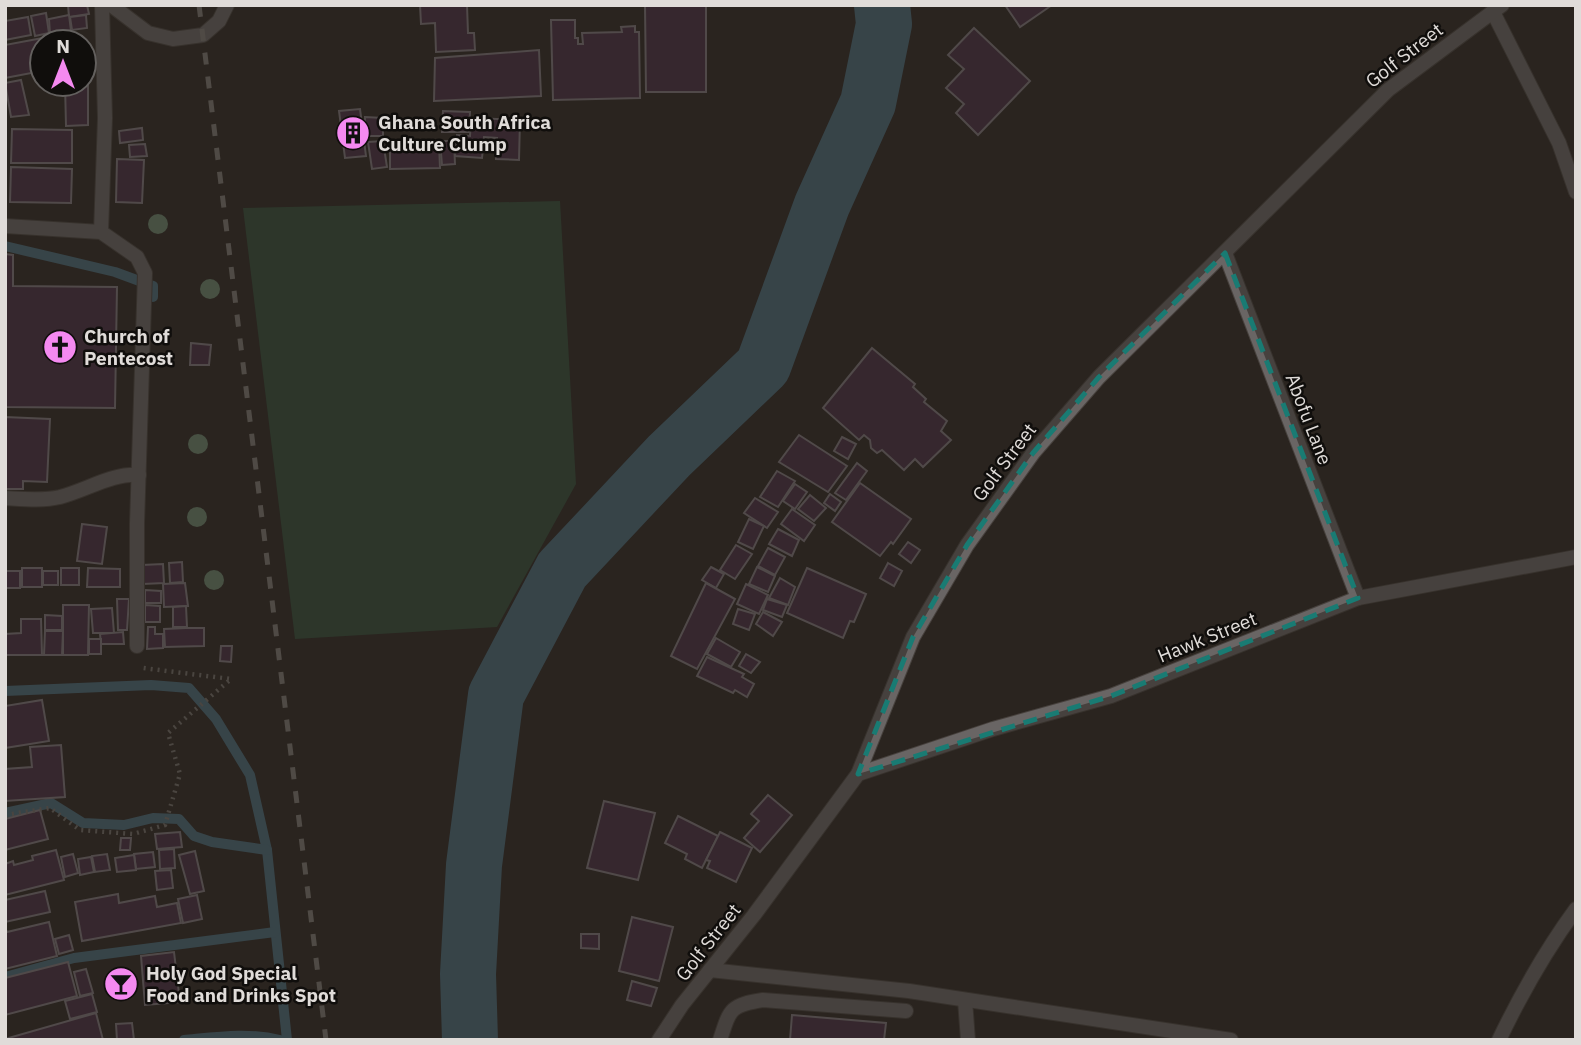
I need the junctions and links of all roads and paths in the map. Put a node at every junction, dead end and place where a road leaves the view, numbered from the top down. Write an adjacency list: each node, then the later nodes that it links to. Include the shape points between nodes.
1 (102, 5): 7 (street)
2 (111, 5): 3 (street, via 148,33 173,39 203,35 219,21)
3 (227, 5)
4 (1497, 8): 5 (street, via 1559,143); 8 (street, Golf Street, via 1388,90)
5 (1576, 192)
6 (5, 226): 7 (street)
7 (101, 232): 9 (street, via 137,257 145,273)
8 (1225, 253): 12 (street, Abofu Lane); 14 (street, Golf Street, via 1099,377 1033,453 967,545 913,638)
9 (139, 475): 10 (street, via 124,474 57,498); 13 (street)
10 (5, 498)
11 (1576, 556): 12 (street, Hawk Street)
12 (1358, 598): 14 (street, Hawk Street, via 1111,696)
13 (136, 646): 15 (path, via 141,668 231,679 168,733 180,774 165,825 133,834 80,830 50,807)
14 (858, 774): 17 (street, Golf Street)
15 (5, 815)
16 (1576, 909): 24 (street, via 1519,999)
17 (710, 970): 18 (street); 20 (street, Golf Street)
18 (965, 1000): 22 (street); 23 (street)
19 (906, 1011): 21 (street, via 764,1000 744,1003 729,1012)
20 (659, 1040)
21 (720, 1040)
22 (968, 1040)
23 (1231, 1040)
24 (1499, 1040)

